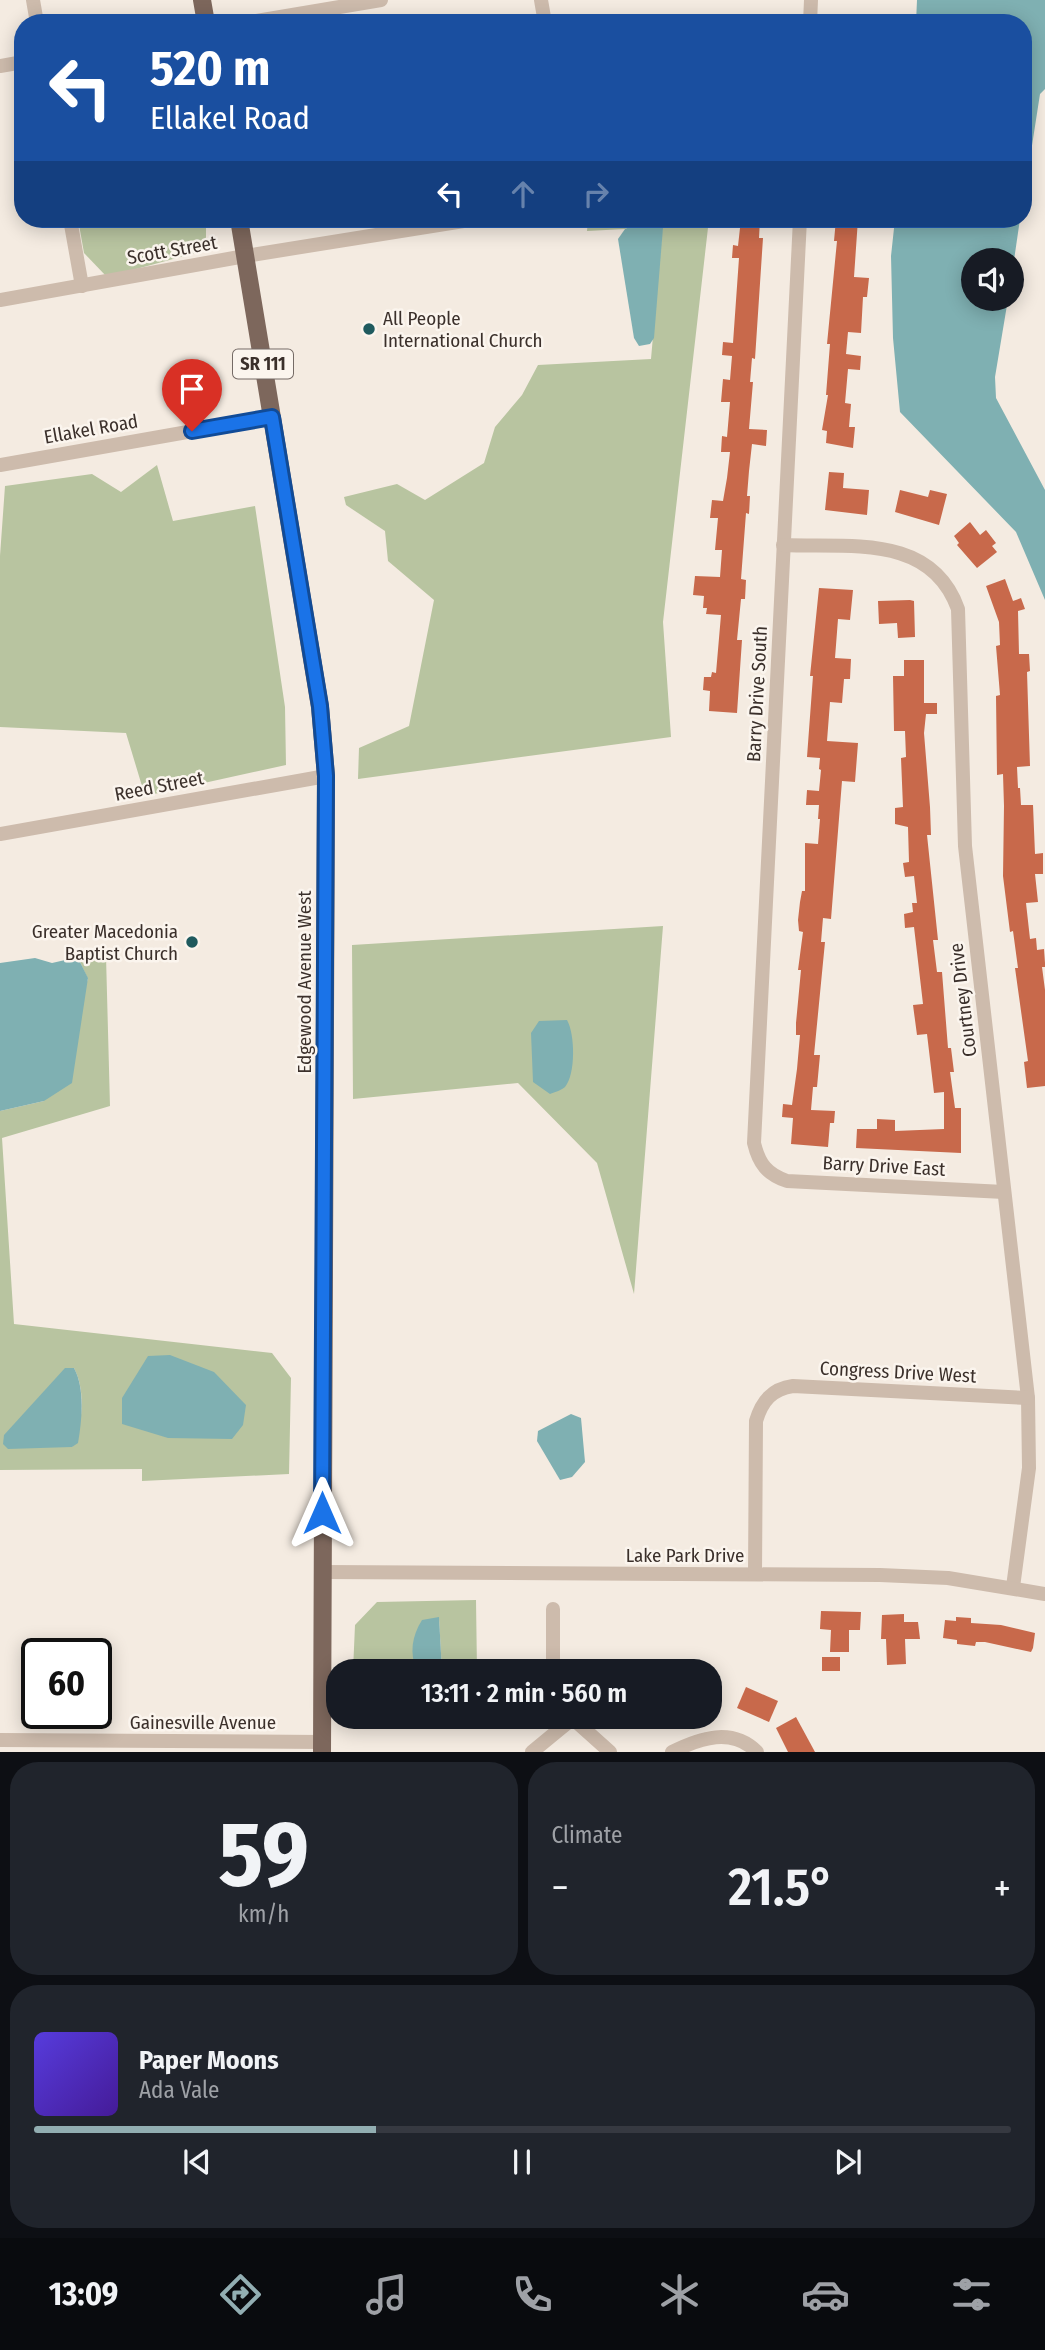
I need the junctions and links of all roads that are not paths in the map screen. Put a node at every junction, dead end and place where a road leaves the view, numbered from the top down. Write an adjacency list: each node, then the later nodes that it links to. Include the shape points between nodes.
1 (381, 0): 2 (street)
2 (298, 14)
3 (72, 228): 8 (street)
4 (240, 228): 7 (main road, Edgewood Avenue West / SR 111)
5 (420, 228): 7 (street, Scott Street)
6 (800, 228): 12 (street, Barry Drive South)
7 (245, 256): 8 (street, Scott Street); 10 (main road, Edgewood Avenue West / SR 111)
8 (82, 286): 9 (street, Scott Street)
9 (0, 300)
10 (272, 417): 11 (street, Ellakel Road); 13 (main road, Edgewood Avenue West / SR 111, via 320,706)
11 (0, 466)
12 (783, 545): 15 (street, Barry Drive South, via 754,1143); 16 (street, Courtney Drive, via 894,550 914,556 942,578 958,609 965,846)
13 (326, 776): 14 (street, Reed Street); 18 (main road, Edgewood Avenue West / SR 111)
14 (0, 834)
15 (764, 1168): 16 (street, Barry Drive East, via 787,1181)
16 (1004, 1192): 17 (street, Courtney Drive)
17 (1028, 1398): 19 (street, Congress Drive West, via 780,1388 760,1408 756,1421); 20 (street, Courtney Drive, via 1029,1468)
18 (323, 1572): 19 (street, Lake Park Drive); 27 (main road, Edgewood Avenue West / SR 111)
19 (755, 1574): 20 (street, Lake Park Drive, via 948,1578)
20 (1013, 1587): 21 (street, Lake Park Drive)
21 (1045, 1594)
22 (553, 1609): 23 (street)
23 (554, 1659)
24 (559, 1729): 28 (street)
25 (584, 1729): 29 (street)
26 (7, 1744): 27 (street, Gainesville Avenue)
27 (322, 1747)
28 (532, 1752)
29 (610, 1752)
30 (672, 1752): 31 (street, via 718,1737 738,1738)
31 (757, 1752)

